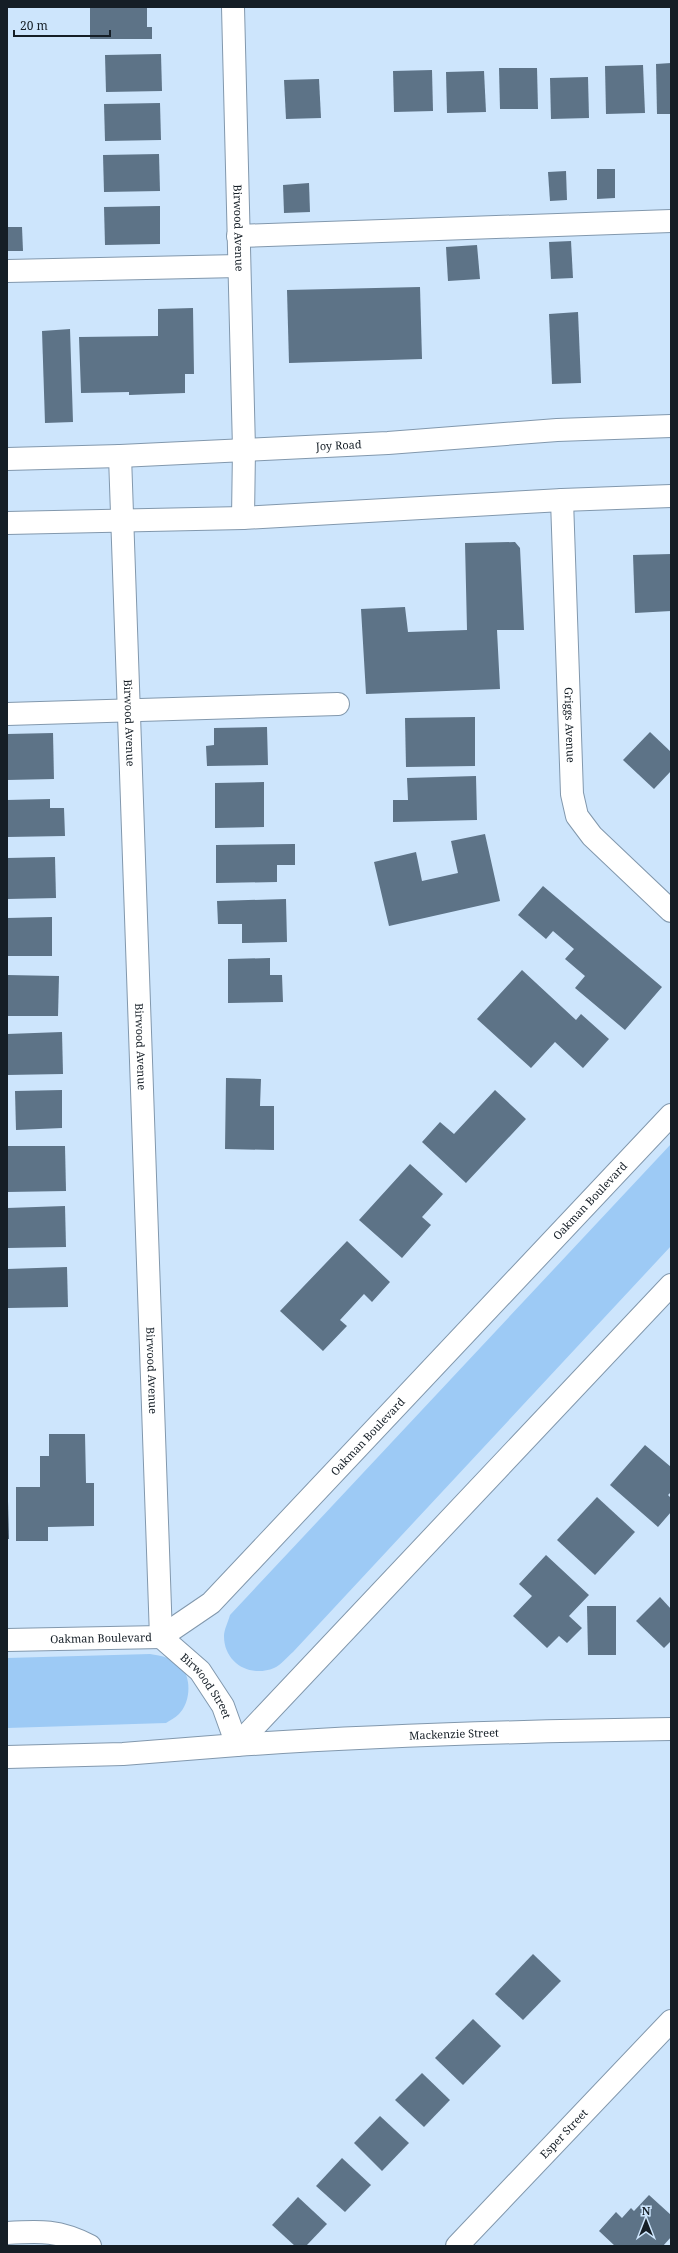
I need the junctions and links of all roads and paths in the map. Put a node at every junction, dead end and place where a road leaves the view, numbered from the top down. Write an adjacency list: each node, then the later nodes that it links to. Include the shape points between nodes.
1 (233, 7): 3 (street, Birwood Avenue)
2 (671, 221): 3 (street)
3 (238, 236): 4 (street, Birwood Avenue)
4 (239, 266): 5 (street); 7 (street, Birwood Avenue)
5 (7, 271)
6 (671, 426): 7 (street, Joy Road, via 557,430 388,443)
7 (244, 450): 8 (street, Joy Road); 12 (street)
8 (120, 456): 9 (street, Joy Road); 13 (street, Birwood Avenue)
9 (7, 459)
10 (671, 496): 11 (street)
11 (562, 500): 12 (street); 18 (street, Griggs Avenue, via 572,794 577,816 592,836)
12 (244, 518): 13 (street)
13 (121, 520): 14 (street); 16 (street, Birwood Avenue)
14 (7, 523)
15 (338, 704): 16 (street)
16 (128, 710): 17 (street); 21 (street, Birwood Avenue)
17 (7, 714)
18 (671, 911)
19 (671, 1115): 21 (street, Oakman Boulevard, via 211,1603)
20 (671, 1286): 25 (street)
21 (161, 1637): 22 (street, Oakman Boulevard); 25 (street, Birwood Street, via 200,1671 222,1706)
22 (7, 1640)
23 (663, 1729): 24 (street); 25 (street, Mackenzie Street, via 348,1737)
24 (671, 1743)
25 (237, 1745): 26 (street, via 123,1754)
26 (7, 1757)
27 (671, 2021): 30 (street, Esper Street)
28 (7, 2232): 29 (street, via 54,2232 71,2236)
29 (90, 2246)
30 (457, 2246)

